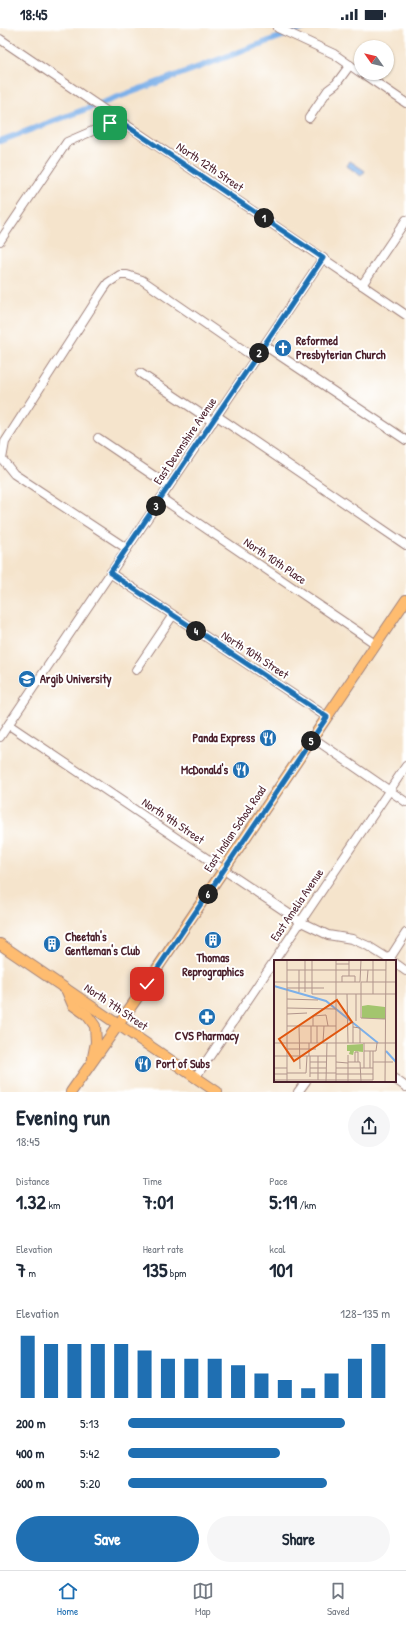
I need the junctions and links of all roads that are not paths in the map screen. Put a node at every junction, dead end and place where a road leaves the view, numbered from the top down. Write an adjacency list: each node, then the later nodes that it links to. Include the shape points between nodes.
1 (280, 29): 3 (street, via 334,54)
2 (0, 39): 8 (street, North 12th Street)
3 (350, 65): 4 (street); 7 (street, via 336,84 328,90)
4 (354, 68)
5 (372, 80): 6 (street)
6 (406, 103)
7 (309, 118)
8 (118, 120): 10 (street, via 67,142); 11 (street, North 12th Street)
9 (406, 220): 12 (street)
10 (0, 241)
11 (323, 258): 12 (street, North 12th Street); 14 (street, East Devonshire Avenue)
12 (362, 285): 13 (street, North 12th Street)
13 (406, 315)
14 (264, 345): 15 (street, East Devonshire Avenue); 19 (street)
15 (255, 358): 17 (street, East Devonshire Avenue); 23 (street, via 142,280 120,275 103,290 5,442 2,459 14,474)
16 (140, 373): 17 (street)
17 (215, 419): 20 (street, East Devonshire Avenue); 22 (street)
18 (98, 438): 20 (street)
19 (406, 440)
20 (169, 486): 21 (street, East Devonshire Avenue)
21 (162, 498): 23 (street, East Devonshire Avenue); 27 (street, North 10th Place)
22 (406, 545)
23 (126, 548): 24 (street, East Devonshire Avenue)
24 (110, 573): 26 (street, North 10th Street); 30 (street, East Devonshire Avenue)
25 (406, 600): 27 (main road, East Indian School Road)
26 (173, 615): 28 (street); 29 (street, North 10th Street)
27 (376, 644): 29 (main road, East Indian School Road)
28 (136, 670)
29 (327, 717): 32 (main road, East Indian School Road)
30 (9, 725): 31 (street, East Devonshire Avenue); 36 (street, North 9th Street)
31 (0, 737)
32 (313, 738): 34 (street); 36 (main road, East Indian School Road)
33 (406, 766): 34 (street, East Amelia Avenue)
34 (390, 790): 35 (street); 37 (street, East Amelia Avenue)
35 (406, 802)
36 (224, 870): 37 (street, North 9th Street); 47 (main road, East Indian School Road)
37 (301, 922): 40 (street, East Amelia Avenue); 41 (street, North 9th Street, via 328,935 368,946)
38 (406, 933): 42 (street)
39 (0, 944): 46 (main road, North 7th Street)
40 (275, 960)
41 (389, 960)
42 (392, 960)
43 (274, 962): 49 (street, East Amelia Avenue)
44 (396, 964): 45 (street, North 9th Street)
45 (406, 970)
46 (66, 989): 47 (main road, North 7th Street); 48 (main road, via 73,1005 87,1015 95,1026 96,1042)
47 (119, 1024): 48 (main road, East Indian School Road); 49 (main road, North 7th Street)
48 (92, 1061): 53 (main road, East Indian School Road)
49 (195, 1078): 54 (main road, North 7th Street)
50 (396, 1080): 52 (street)
51 (305, 1082): 55 (street)
52 (406, 1087)
53 (71, 1092)
54 (217, 1092)
55 (298, 1092)

